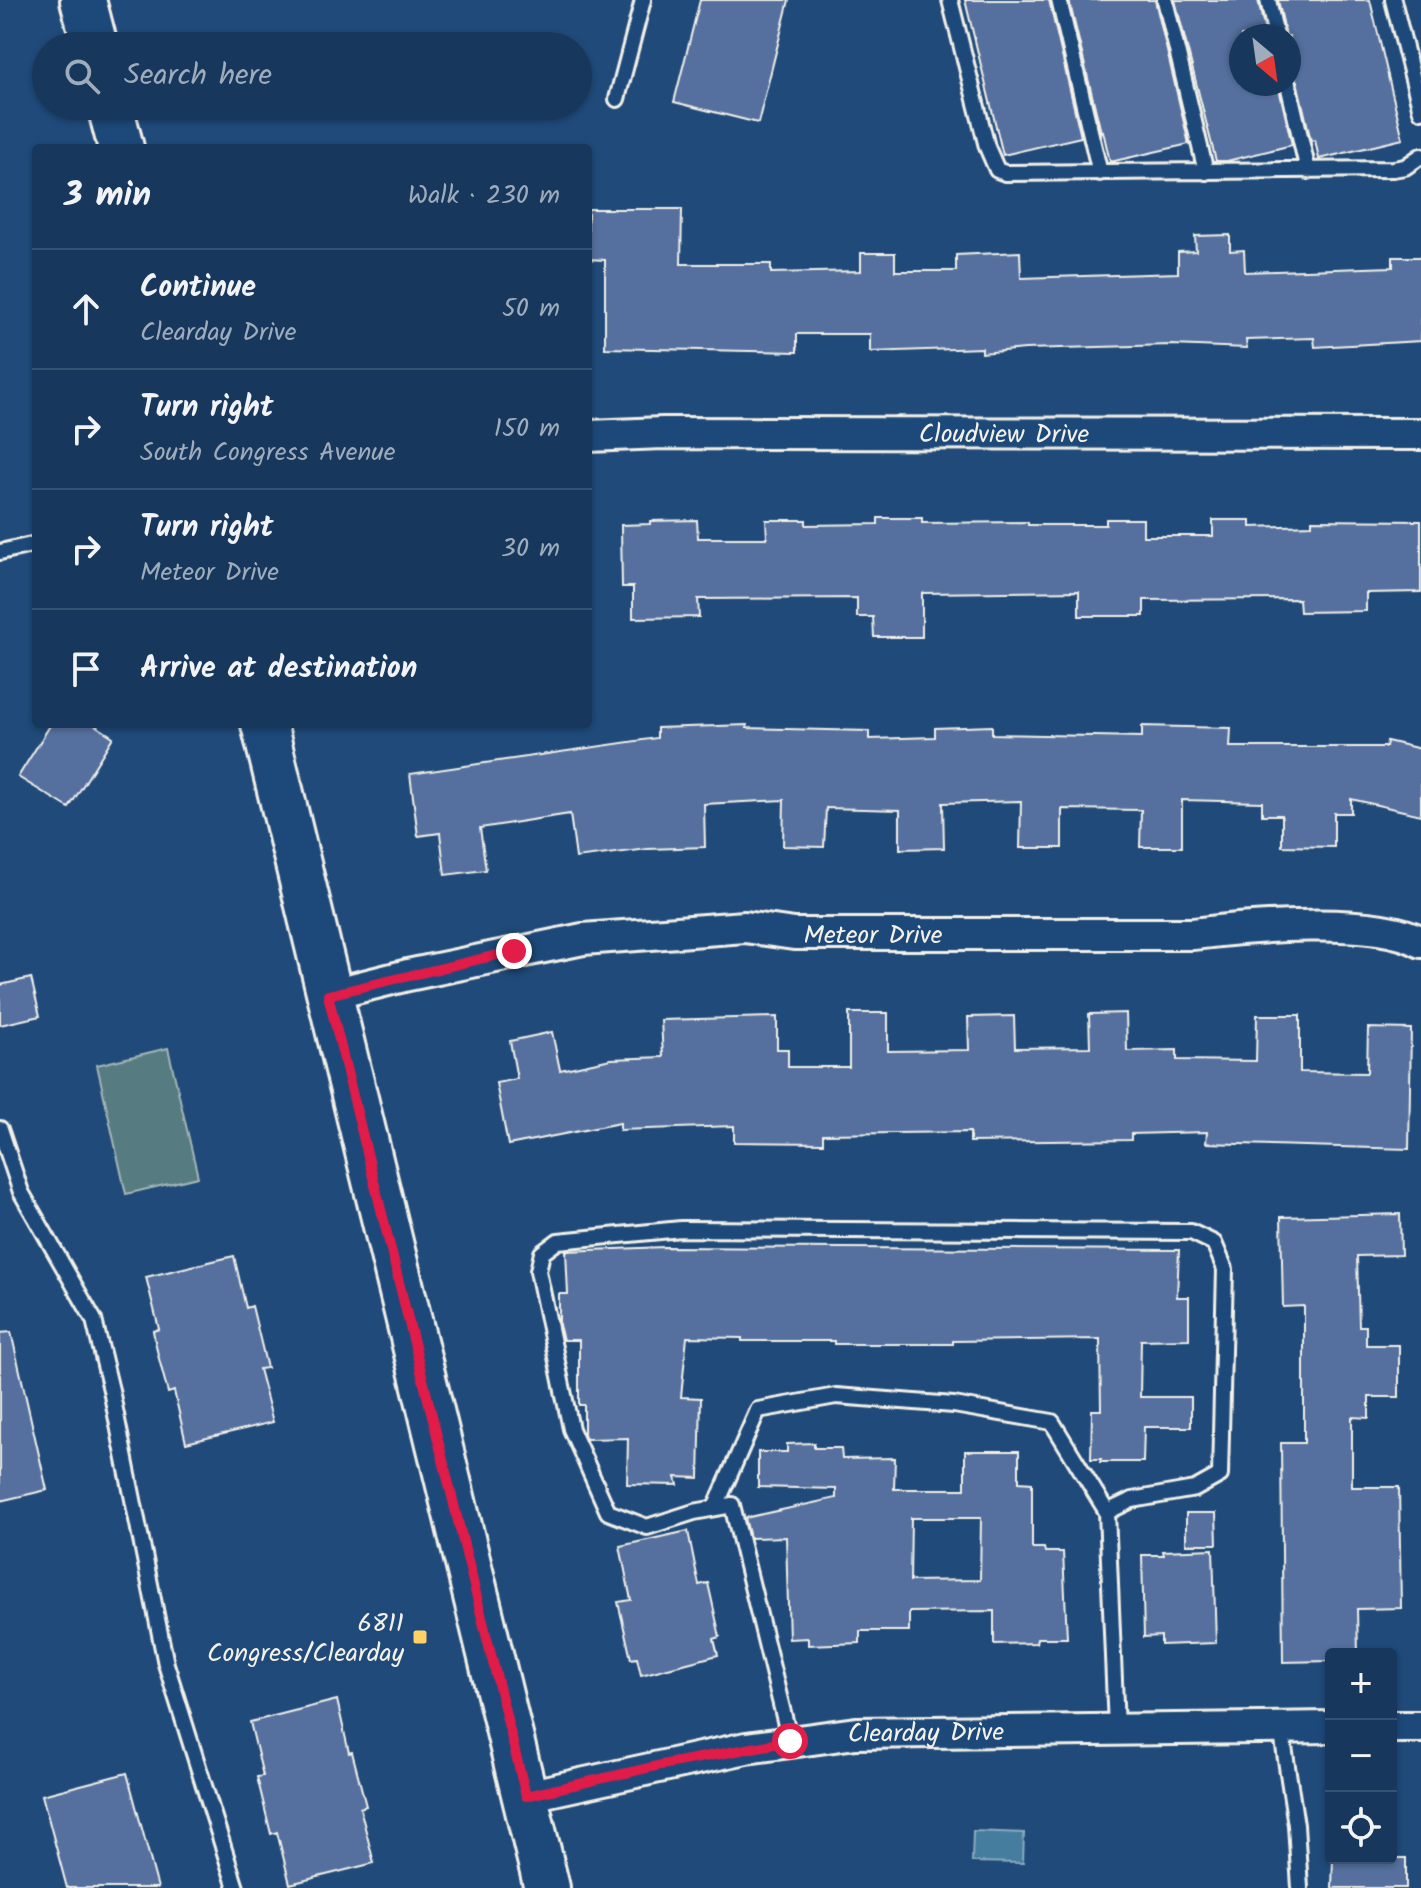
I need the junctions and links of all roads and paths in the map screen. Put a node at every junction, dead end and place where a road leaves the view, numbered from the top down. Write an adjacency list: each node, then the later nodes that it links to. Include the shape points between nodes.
1 (83, 0): 9 (main road)
2 (643, 0): 11 (lane)
3 (950, 0): 18 (lane, via 997,170 1022,175)
4 (1059, 0): 18 (lane)
5 (1165, 0): 17 (lane)
6 (1268, 0): 8 (lane)
7 (1393, 0): 12 (lane)
8 (1273, 24)
9 (91, 32)
10 (1291, 96): 16 (lane)
11 (617, 99)
12 (1421, 111)
13 (114, 120): 14 (main road)
14 (120, 144)
15 (1421, 156): 16 (lane, via 1393,169)
16 (1308, 171): 17 (lane)
17 (1206, 172): 18 (lane)
18 (1100, 173)
19 (1421, 434): 20 (street, Cloudview Drive)
20 (592, 436)
21 (32, 545): 22 (lane)
22 (0, 552)
23 (265, 728): 25 (main road)
24 (1421, 942): 25 (street, Meteor Drive, via 1365,927 1238,928 1193,934 794,934 745,927 583,939)
25 (328, 995): 35 (main road)
26 (0, 1129): 36 (lane, via 21,1192 94,1320 166,1664)
27 (715, 1508): 28 (lane, via 758,1410 836,1396 954,1405 1052,1422); 28 (lane, via 647,1527 608,1512 571,1429 538,1271 542,1253 558,1241 681,1229 1191,1232 1203,1237 1214,1243 1225,1269 1220,1475 1195,1489 1132,1500); 34 (lane, via 732,1505 739,1524)
28 (1107, 1512): 33 (lane)
29 (1281, 1727): 30 (street, Clearday Drive); 33 (street, Clearday Drive); 38 (lane)
30 (1325, 1727)
31 (1397, 1727): 32 (street)
32 (1421, 1727)
33 (1116, 1728): 34 (street, Clearday Drive, via 856,1733)
34 (790, 1741): 35 (street, Clearday Drive)
35 (526, 1796): 37 (main road)
36 (236, 1888)
37 (547, 1888)
38 (1300, 1888)

